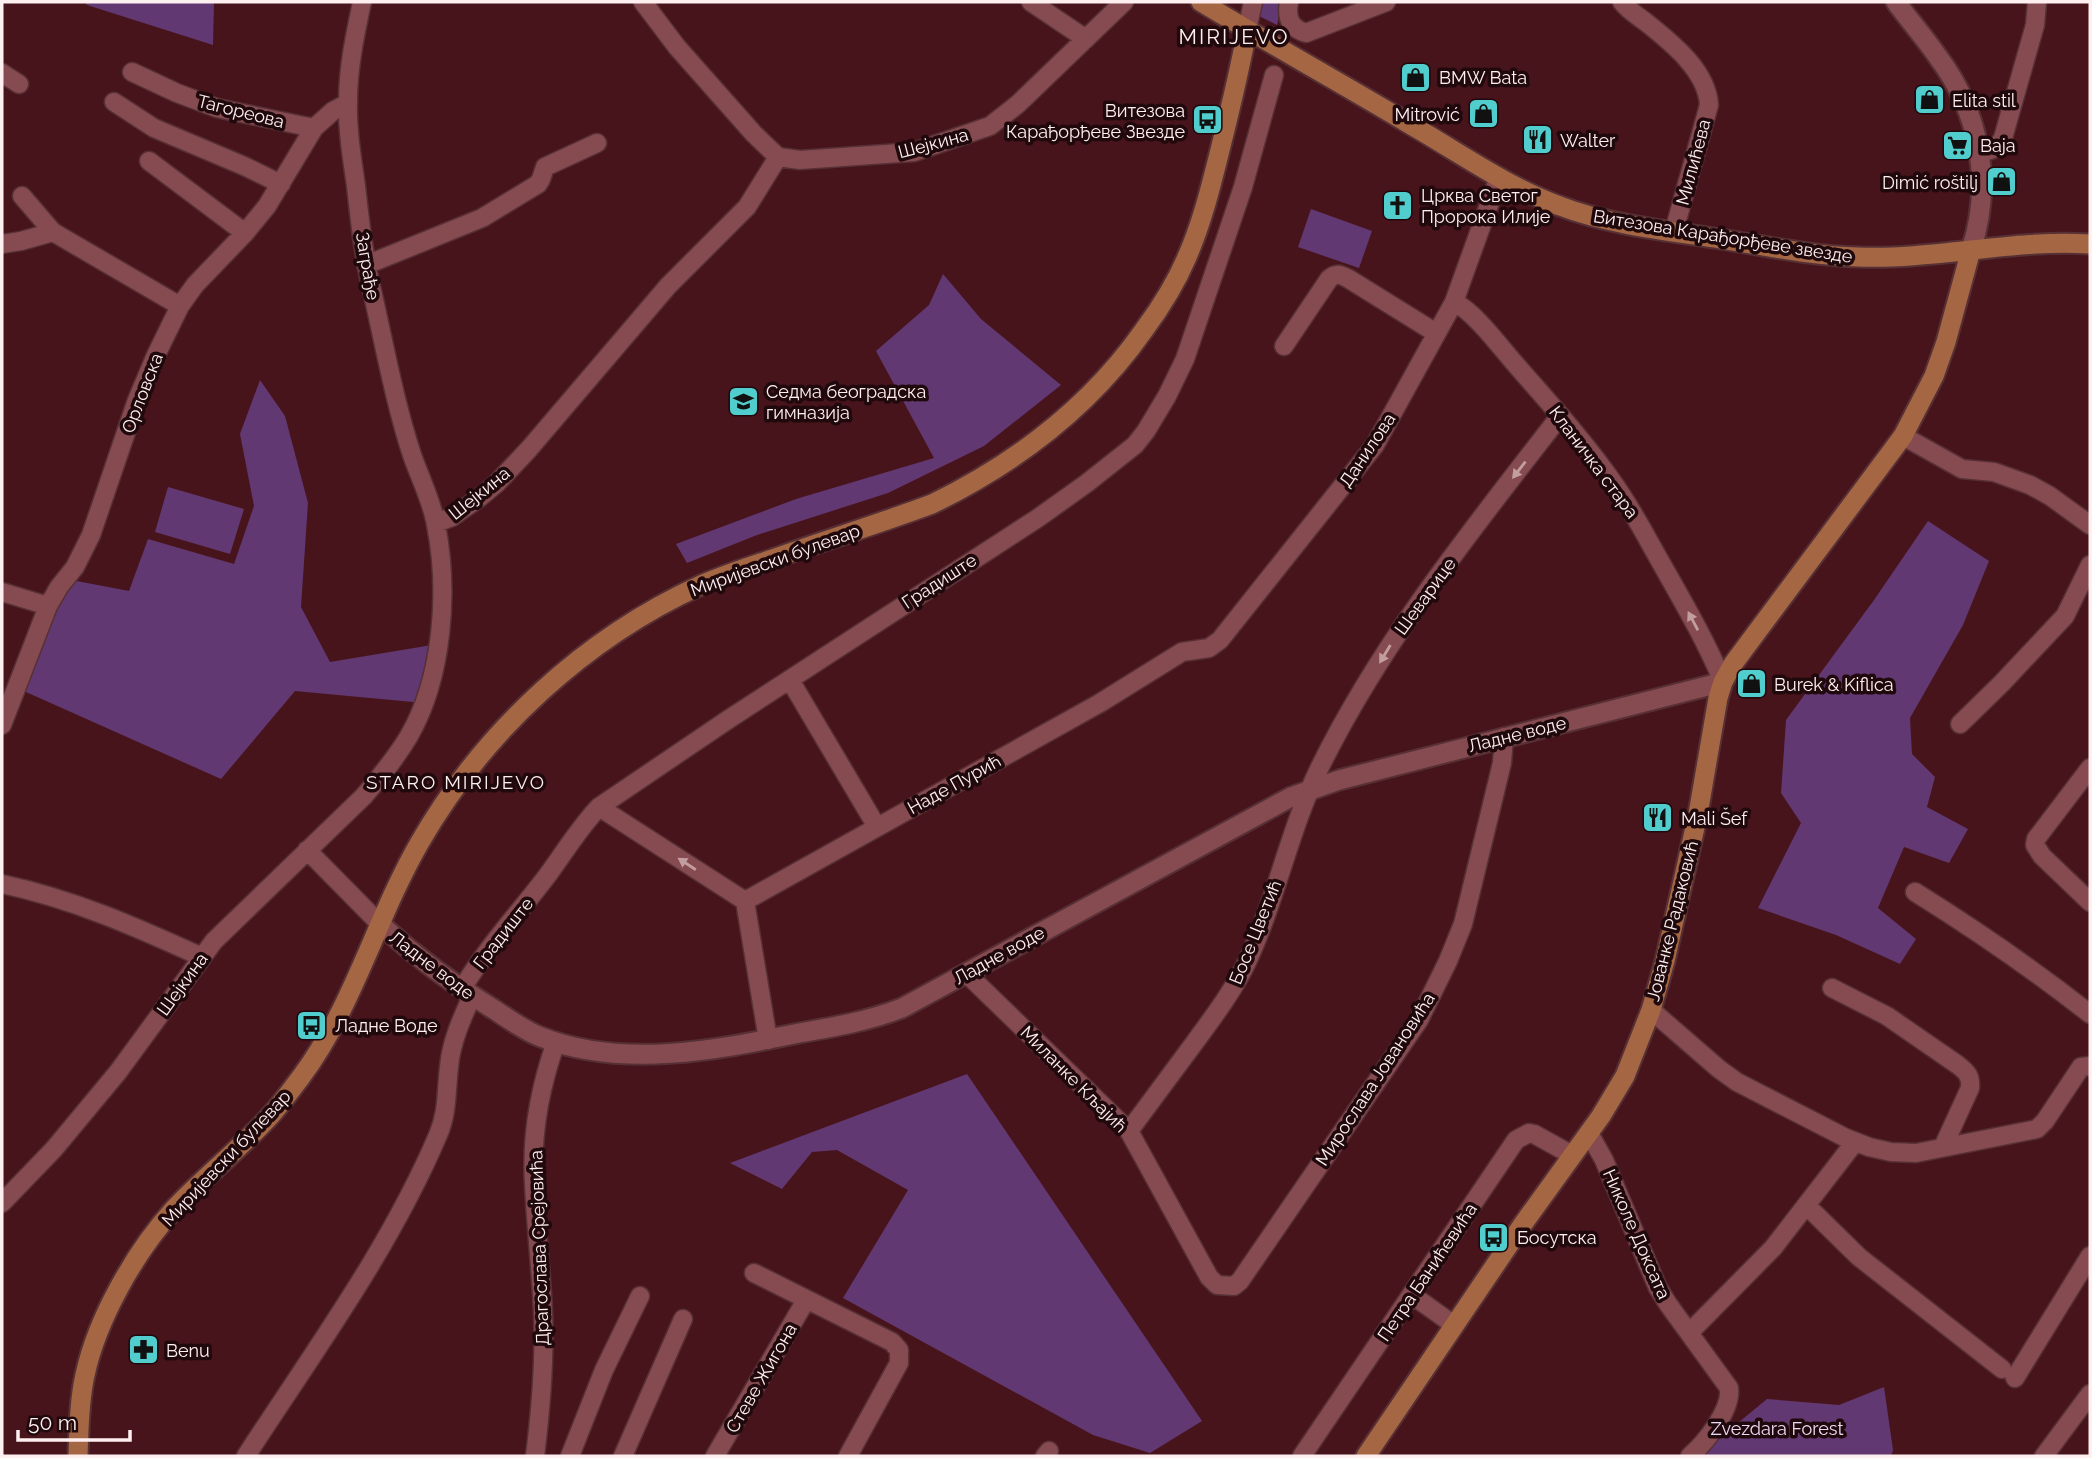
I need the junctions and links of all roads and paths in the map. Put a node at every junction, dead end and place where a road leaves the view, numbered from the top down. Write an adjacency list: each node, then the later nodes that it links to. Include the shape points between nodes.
1 (362, 2): 19 (street, Заграђе)
2 (643, 2): 23 (street, via 677,47)
3 (1031, 2): 13 (street)
4 (1124, 2): 13 (street, Шејкина)
5 (1200, 2): 12 (main road, Витезова Карађорђеве звезде)
6 (1254, 2): 12 (street)
7 (1386, 2): 11 (street, via 1306,33 1291,24)
8 (1622, 2): 29 (street, Милићева, via 1685,58 1709,97)
9 (1895, 2): 22 (street, via 1959,90)
10 (2037, 2): 22 (street, via 2035,25 2003,138 1994,150)
11 (1289, 5)
12 (1247, 30): 25 (main road, Витезова Карађорђеве звезде); 61 (main road, Миријевски булевар, via 1213,180 1187,257 1152,320 1108,377 1035,443 962,489 901,516 699,586 633,622 568,668 511,721 469,769 420,843)
13 (1086, 39): 23 (street, Шејкина, via 1004,117 971,134 891,155)
14 (132, 72): 20 (street, Тагореова, via 217,108)
15 (2, 73): 17 (street)
16 (1274, 75): 47 (street, Градиште, via 1247,174 1185,359 1146,431 1122,456 1038,518)
17 (19, 84)
18 (114, 102): 26 (street, via 154,128)
19 (348, 103): 20 (street, Орловска); 34 (street, Заграђе)
20 (314, 128): 26 (street, Орловска)
21 (597, 143): 34 (street, via 545,167 538,184 482,218)
22 (1980, 153): 33 (street, via 1982,206)
23 (778, 157): 41 (street, Шејкина, via 747,207 668,286 529,449 479,498)
24 (149, 161): 30 (street)
25 (1499, 177): 29 (main road, Витезова Карађорђеве звезде, via 1572,210); 35 (street, Данилова)
26 (281, 184): 30 (street, Орловска)
27 (22, 196): 28 (street)
28 (53, 232): 31 (street); 36 (street)
29 (1674, 232): 33 (main road, Витезова Карађорђеве звезде, via 1856,257 1914,257)
30 (245, 233): 36 (street, Орловска)
31 (2, 244)
32 (2090, 244): 33 (main road, Витезова Карађорђеве звезде)
33 (1971, 250): 40 (main road, Јованке Радаковић, via 1934,376)
34 (366, 265): 41 (street, Заграђе, via 412,454)
35 (1454, 302): 37 (street, Данилова); 39 (street, Кланичка стара, via 1466,309)
36 (180, 306): 45 (street, Орловска, via 137,400 87,545)
37 (1436, 333): 38 (street, via 1334,274); 46 (street, Данилова, via 1375,444 1224,635 1209,648 1187,650)
38 (1284, 346)
39 (1560, 416): 48 (street, Кланичка стара, one-way to 39, via 1636,516); 53 (street, Шеварице, one-way to 53, via 1390,644)
40 (1903, 436): 42 (street, via 1962,469 1994,472 2030,485); 48 (main road, Јованке Радаковић)
41 (436, 523): 56 (street, Шејкина, via 440,626 424,703 384,772)
42 (2090, 526)
43 (2090, 565): 49 (street, via 2065,616)
44 (2, 592): 45 (street)
45 (48, 606): 50 (street, Орловска)
46 (1162, 664): 55 (street, Наде Пурић)
47 (790, 680): 54 (street, Градиште); 55 (street)
48 (1723, 682): 51 (street, Ладне воде); 66 (main road, Јованке Радаковић, via 1674,928)
49 (1960, 724)
50 (2, 725)
51 (1504, 737): 53 (street, Ладне воде); 80 (street, Мирослава Јовановића, via 1502,764 1463,924 1428,1003)
52 (2090, 768): 60 (street, via 2035,845)
53 (1310, 789): 63 (street, Ладне воде); 71 (street, Босе Цветић, via 1243,970)
54 (599, 807): 59 (street, one-way to 54); 65 (street, Градиште, via 495,939)
55 (877, 827): 59 (street, Наде Пурић)
56 (307, 850): 61 (street, Ладне воде); 62 (street, Шејкина)
57 (2, 884): 62 (street, via 117,918)
58 (1915, 892): 67 (street, via 2026,965)
59 (745, 901): 68 (street)
60 (2090, 902)
61 (380, 924): 65 (street, Ладне воде); 89 (main road, Миријевски булевар, via 346,1002 306,1071 272,1114 173,1211 124,1278 84,1377)
62 (202, 957): 76 (street, Шејкина, via 118,1072)
63 (966, 973): 68 (street, Ладне воде, via 890,1013); 71 (street, Миланке Кљајић)
64 (1832, 988): 74 (street, via 1887,1016 1968,1073 1970,1088)
65 (467, 992): 69 (street, Ладне воде, via 521,1027); 90 (street, Градиште, via 449,1066 446,1110 415,1185 385,1243)
66 (1651, 1010): 72 (main road, Јованке Радаковић, via 1625,1076); 73 (street, via 1731,1078)
67 (2090, 1014)
68 (768, 1040): 69 (street, Ладне воде, via 699,1051 627,1054)
69 (556, 1042): 91 (street, Драгослава Срејовића, via 540,1096 534,1159 543,1315)
70 (2090, 1066): 74 (street, via 2081,1067 2036,1129)
71 (1129, 1131): 80 (street, Миланке Кљајић, via 1209,1277 1226,1287)
72 (1588, 1133): 75 (main road, Јованке Радаковић); 86 (street, Николе Доксата, via 1658,1288)
73 (1855, 1142): 74 (street, via 1904,1154); 77 (street)
74 (1943, 1147)
75 (1572, 1155): 81 (street, Петра Банићевића, via 1534,1134 1516,1140); 85 (main road, Јованке Радаковић)
76 (2, 1203)
77 (1807, 1206): 78 (street, via 1860,1257 2009,1374); 86 (street, via 1758,1265)
78 (2088, 1263)
79 (754, 1273): 83 (street)
80 (1240, 1282)
81 (1412, 1295): 85 (street); 95 (street, Петра Банићевића)
82 (640, 1296): 92 (street)
83 (806, 1300): 88 (street, Стеве Жигона); 94 (street, via 892,1342 899,1350 899,1363)
84 (683, 1319): 93 (street)
85 (1454, 1325): 96 (main road, Јованке Радаковић)
86 (1689, 1333): 97 (street, Николе Доксата, via 1730,1393 1717,1424)
87 (2090, 1394): 98 (street)
88 (715, 1455)
89 (78, 1456)
90 (246, 1456)
91 (535, 1456)
92 (570, 1456)
93 (623, 1456)
94 (848, 1456)
95 (1302, 1456)
96 (1366, 1456)
97 (1690, 1456)
98 (2044, 1456)

